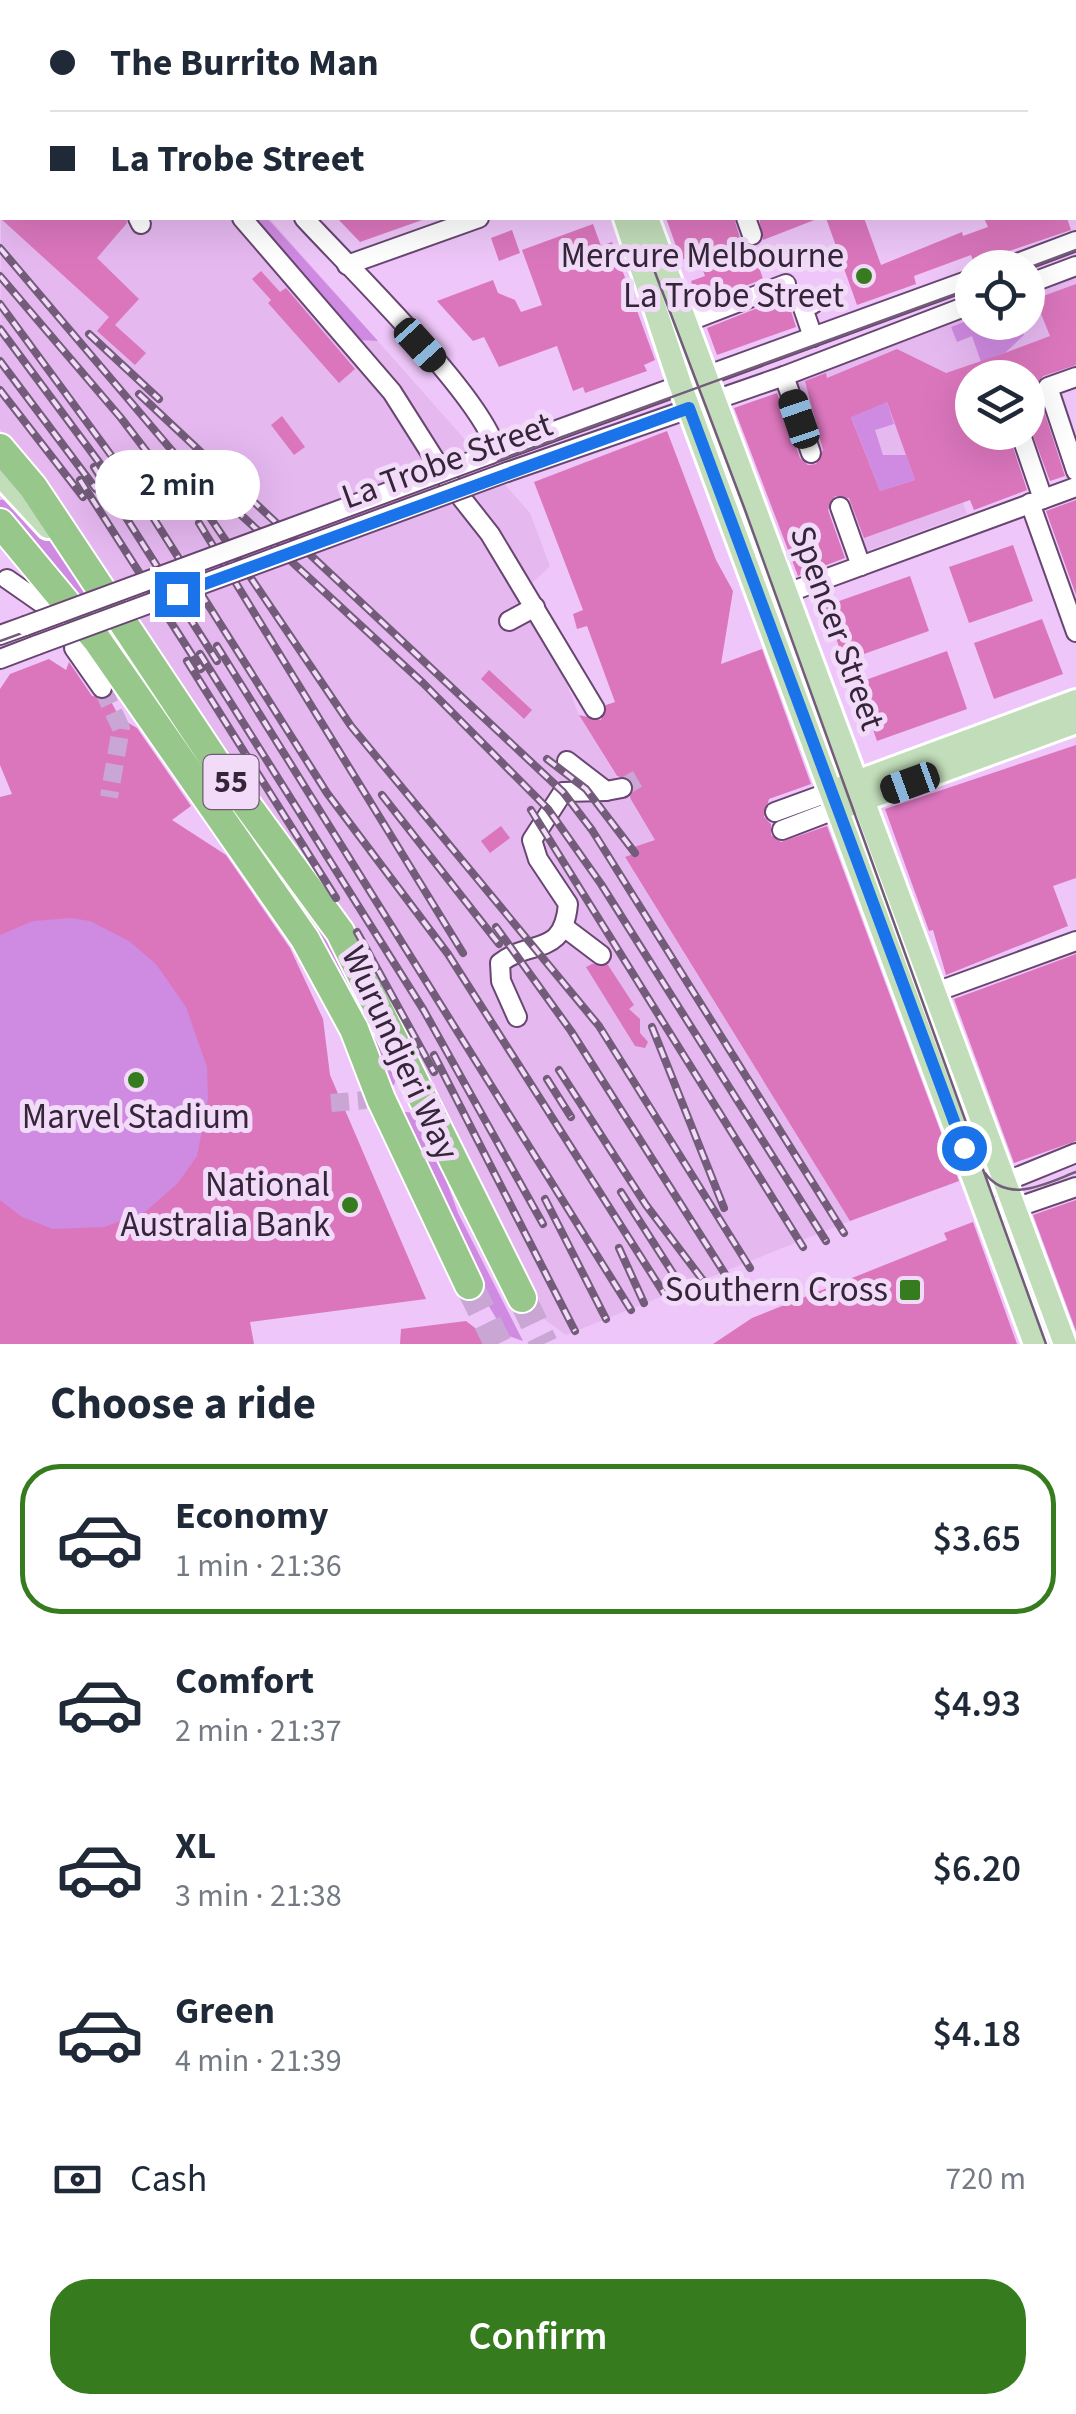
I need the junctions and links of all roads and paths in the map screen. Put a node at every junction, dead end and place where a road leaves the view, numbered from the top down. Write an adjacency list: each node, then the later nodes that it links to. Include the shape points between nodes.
1 (244, 220): 40 (street, via 392,392)
2 (306, 220): 8 (street)
3 (474, 220): 8 (street)
4 (626, 220): 20 (main road, Spencer Street)
5 (648, 220): 15 (main road, Spencer Street)
6 (1076, 241): 7 (street)
7 (1045, 253)
8 (347, 265): 21 (street)
9 (1076, 266): 10 (street)
10 (1045, 278)
11 (786, 284): 15 (street)
12 (955, 285): 16 (street, La Trobe Street)
13 (813, 304): 16 (street, via 803,308)
14 (955, 311): 18 (street, La Trobe Street)
15 (687, 322): 17 (main road, Spencer Street)
16 (813, 337): 17 (street, La Trobe Street)
17 (708, 375): 20 (street, La Trobe Street); 22 (main road, Spencer Street)
18 (784, 376): 22 (street, La Trobe Street); 28 (street)
19 (1076, 377): 29 (street, via 1048,387)
20 (680, 384): 23 (main road, Spencer Street); 24 (street, La Trobe Street)
21 (468, 398): 24 (street); 27 (street, via 491,433)
22 (717, 399): 23 (street, La Trobe Street); 37 (main road, Spencer Street)
23 (689, 408): 39 (main road, Spencer Street); 46 (street, La Trobe Street, bridge)
24 (521, 442): 27 (street, La Trobe Street)
25 (0, 448): 42 (highway, Wurundjeri Way, via 34,487)
26 (1021, 450): 32 (street)
27 (494, 453): 44 (street, La Trobe Street, bridge)
28 (811, 453)
29 (1076, 471)
30 (0, 474): 42 (main road, Wurundjeri Way / 55, via 75,558)
31 (1076, 487): 32 (street)
32 (1037, 501): 35 (street); 43 (street)
33 (840, 507): 35 (street)
34 (0, 523): 61 (highway, Wurundjeri Way / 55, via 96,640 305,939 354,1028)
35 (862, 566): 37 (street)
36 (8, 579): 38 (street)
37 (787, 593): 39 (main road); 52 (main road, Spencer Street)
38 (40, 602)
39 (761, 603): 53 (main road, Spencer Street)
40 (535, 607): 41 (street); 49 (street)
41 (509, 621)
42 (126, 630): 62 (highway, Wurundjeri Way / 55, via 340,932)
43 (1076, 632)
44 (0, 634)
45 (74, 648): 47 (street)
46 (0, 660)
47 (102, 688)
48 (1076, 701): 50 (main road)
49 (596, 709)
50 (1060, 721): 52 (main road)
51 (574, 767): 55 (street, via 614,790 563,792 532,840 568,900)
52 (858, 791): 53 (main road); 58 (main road, Spencer Street)
53 (833, 801): 54 (street); 59 (main road, Spencer Street)
54 (778, 821)
55 (564, 927): 57 (street); 60 (street, via 543,947 500,963)
56 (1076, 941): 58 (street)
57 (602, 955)
58 (936, 992): 59 (street); 64 (main road, Spencer Street)
59 (911, 1001): 66 (main road, Spencer Street)
60 (517, 1017)
61 (373, 1099): 62 (highway); 69 (highway, Wurundjeri Way / 55)
62 (426, 1106): 70 (highway, Wurundjeri Way / 55)
63 (1076, 1153): 64 (street)
64 (1005, 1183): 66 (street); 67 (main road, Spencer Street)
65 (1076, 1186): 67 (street)
66 (980, 1192): 68 (main road, Spencer Street)
67 (1014, 1209): 68 (street); 72 (main road, Spencer Street)
68 (990, 1217): 71 (main road, Spencer Street)
69 (469, 1284)
70 (522, 1298)
71 (1035, 1344)
72 (1065, 1344)

